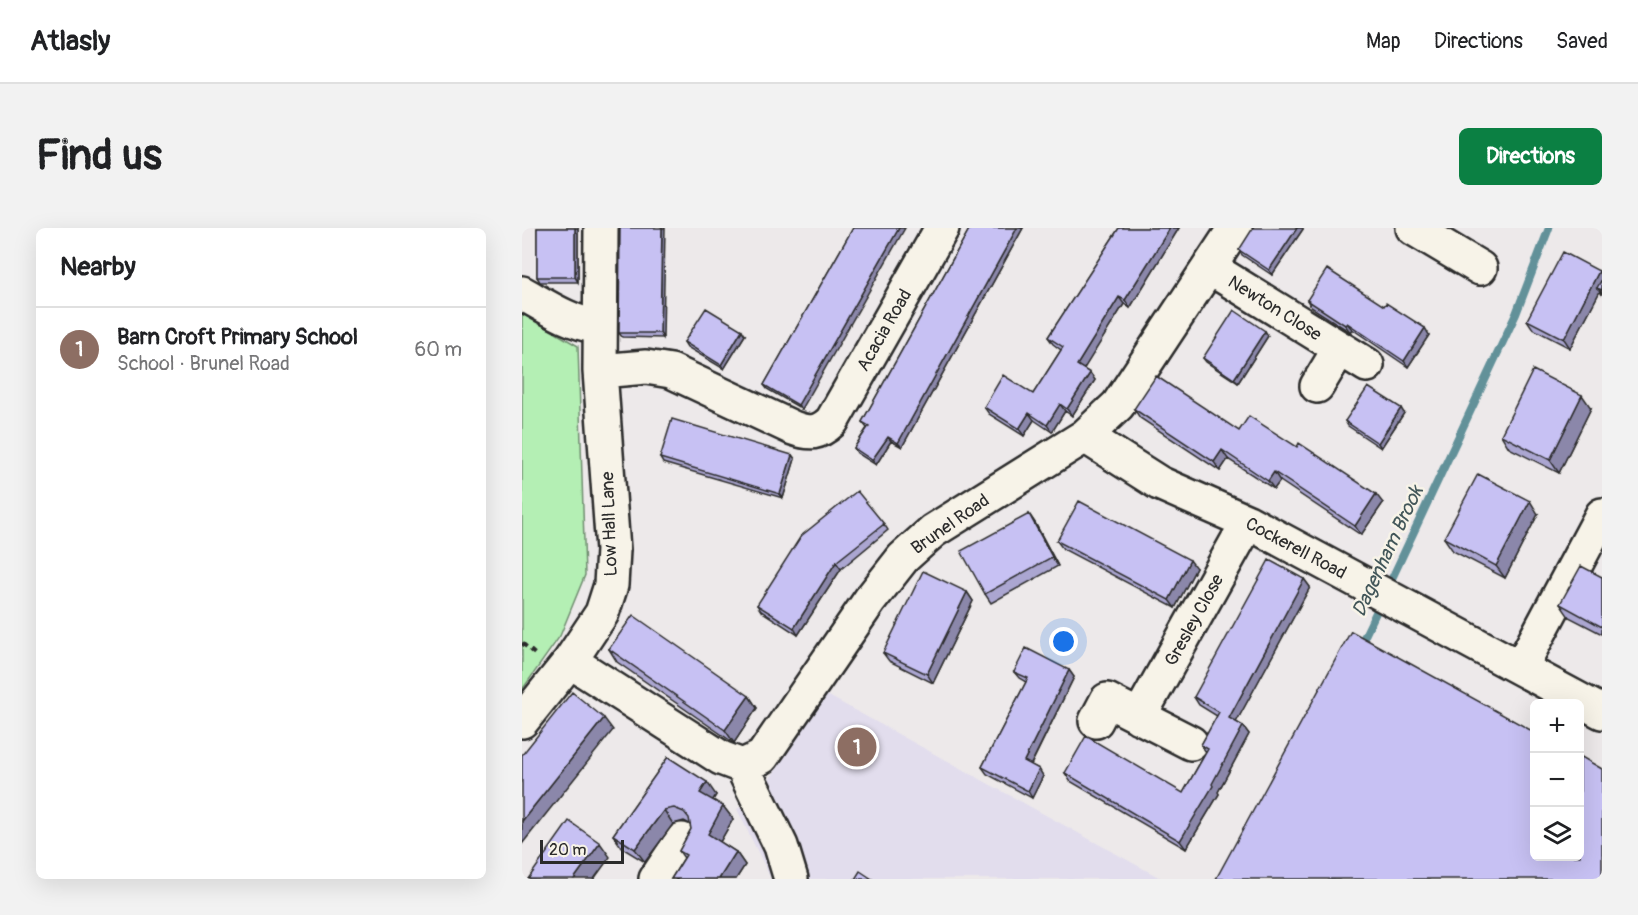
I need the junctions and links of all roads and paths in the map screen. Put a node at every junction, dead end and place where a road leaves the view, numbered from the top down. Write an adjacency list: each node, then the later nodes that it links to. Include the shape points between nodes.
1 (601, 228): 8 (street, Low Hall Lane)
2 (942, 228): 11 (street, Acacia Road, via 832,421 822,430 809,434 793,428 671,371 646,367)
3 (1235, 228): 5 (street, Brunel Road)
4 (1413, 228): 6 (street)
5 (1210, 268): 9 (street, Newton Close); 13 (street, Brunel Road, via 1118,405)
6 (1479, 268)
7 (522, 293): 8 (street, via 555,313)
8 (599, 327): 11 (street, Low Hall Lane)
9 (1340, 348): 10 (street, Newton Close); 12 (street, Newton Close)
10 (1367, 365)
11 (600, 371): 16 (street, Low Hall Lane, via 613,550 611,585 602,613)
12 (1317, 386)
13 (1085, 436): 15 (street, Cockerell Road, via 1158,483); 23 (street, Brunel Road, via 933,531 903,558 762,757)
14 (1602, 515): 17 (street)
15 (1248, 522): 17 (street, Cockerell Road); 19 (street, Gresley Close)
16 (570, 661): 20 (street, Low Hall Lane); 23 (street, via 721,758)
17 (1521, 667): 18 (street, Cockerell Road)
18 (1602, 712)
19 (1139, 717): 21 (street, via 1107,700); 22 (street)
20 (522, 721)
21 (1096, 721)
22 (1191, 743)
23 (742, 766): 26 (street, via 781,846)
24 (682, 840): 25 (street)
25 (656, 879)
26 (791, 879)

